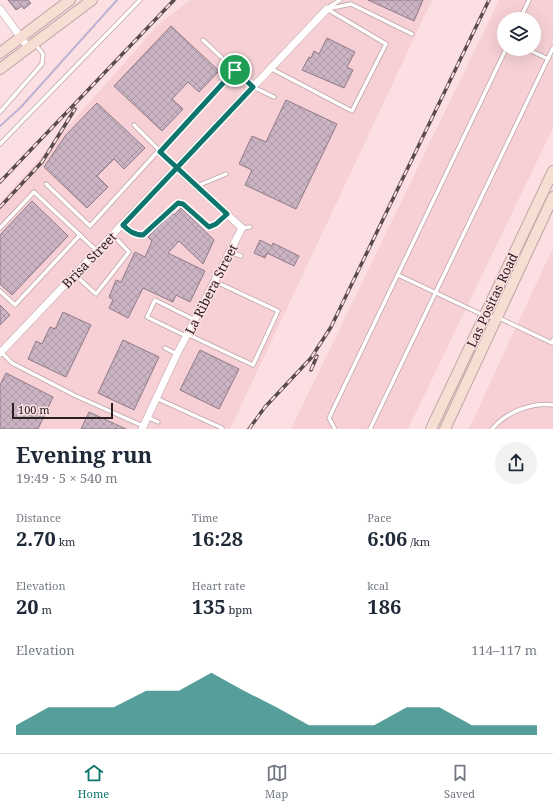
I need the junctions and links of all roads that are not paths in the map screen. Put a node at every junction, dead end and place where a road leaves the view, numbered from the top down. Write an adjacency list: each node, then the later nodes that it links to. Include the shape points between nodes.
1 (70, 0): 10 (main road)
2 (92, 0): 12 (main road)
3 (140, 0): 25 (lane)
4 (340, 0): 7 (lane)
5 (529, 0): 8 (lane)
6 (0, 9): 10 (street)
7 (327, 9): 9 (lane, via 350,4); 18 (street, Brisa Street); 18 (lane, via 386,44 352,111)
8 (523, 12)
9 (412, 34)
10 (21, 37): 12 (street); 14 (main road)
11 (203, 40): 20 (lane)
12 (31, 45): 19 (main road); 23 (lane, via 42,54 42,64)
13 (553, 48): 17 (lane)
14 (0, 53)
15 (503, 56): 44 (lane)
16 (541, 56): 17 (lane)
17 (548, 59): 47 (lane)
18 (270, 68): 21 (street, Brisa Street)
19 (0, 69)
20 (235, 70): 21 (lane); 26 (lane)
21 (253, 87): 22 (lane); 27 (street, Brisa Street)
22 (274, 97)
23 (0, 112)
24 (134, 126): 26 (lane)
25 (0, 144)
26 (160, 151): 27 (lane); 30 (lane, via 90,226)
27 (177, 168): 31 (street, La Ribera Street); 34 (street, Brisa Street)
28 (553, 171): 48 (main road, Las Positas Road)
29 (226, 174): 31 (lane)
30 (46, 184)
31 (197, 186): 33 (street, La Ribera Street)
32 (553, 197): 49 (main road, Las Positas Road)
33 (227, 214): 34 (lane, via 209,227 183,204 178,203 143,235 132,233); 37 (street, La Ribera Street)
34 (123, 225): 39 (street, Brisa Street)
35 (250, 227): 37 (lane)
36 (0, 228): 38 (lane, via 34,192)
37 (242, 228): 41 (street, La Ribera Street)
38 (80, 235): 40 (lane); 46 (lane, via 15,305)
39 (113, 235): 40 (street, Brisa Street); 43 (lane, via 129,252 96,294)
40 (97, 251): 43 (street, Brisa Street)
41 (230, 252): 42 (lane); 45 (street, La Ribera Street)
42 (241, 256)
43 (75, 275): 54 (street, Brisa Street, via 58,297)
44 (398, 275): 47 (lane); 63 (lane, via 329,418)
45 (214, 281): 50 (street, La Ribera Street); 51 (lane, via 278,311 253,365)
46 (0, 291)
47 (435, 292): 48 (lane); 64 (lane)
48 (485, 316): 49 (lane); 60 (main road, Las Positas Road)
49 (497, 317): 52 (lane); 65 (main road, Las Positas Road)
50 (195, 320): 51 (street, La Ribera Street); 51 (lane, via 155,300 147,318)
51 (187, 336): 55 (street, La Ribera Street)
52 (553, 342)
53 (166, 348): 55 (lane)
54 (0, 353): 61 (lane, via 12,363)
55 (177, 354): 56 (street, La Ribera Street)
56 (156, 398): 58 (street, La Ribera Street); 62 (lane)
57 (553, 405): 66 (lane, via 543,404 516,410)
58 (147, 417): 59 (lane); 61 (street, La Ribera Street)
59 (158, 422)
60 (432, 427): 65 (lane)
61 (142, 428)
62 (222, 428)
63 (335, 429)
64 (370, 429)
65 (445, 429)
66 (492, 429)

